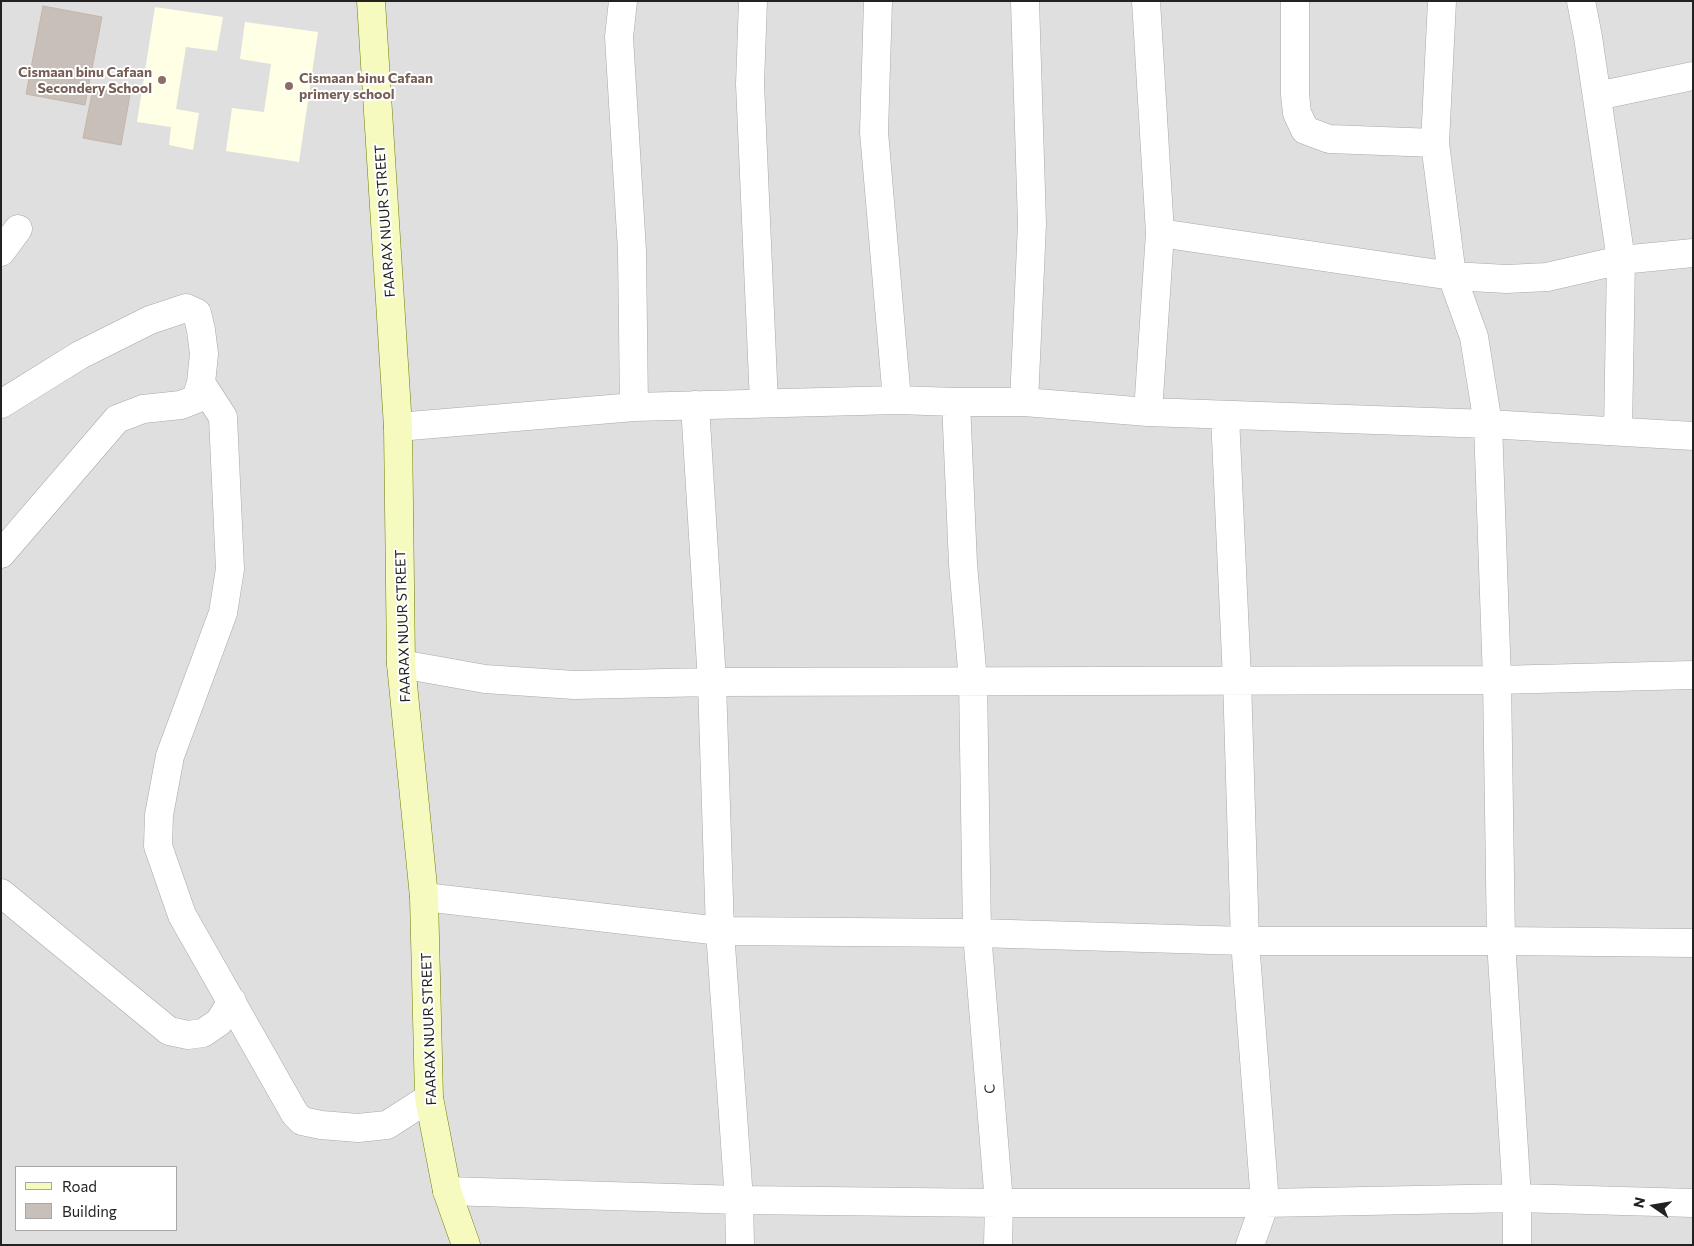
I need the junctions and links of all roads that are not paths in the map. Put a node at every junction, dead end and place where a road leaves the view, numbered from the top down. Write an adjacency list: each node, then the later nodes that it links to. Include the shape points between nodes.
1 (371, 1): 30 (main road, FAARAX NUUR STREET)
2 (622, 1): 26 (street, via 619,37 632,251)
3 (753, 1): 23 (street, via 750,84)
4 (878, 1): 20 (street, via 874,132)
5 (1025, 1): 22 (street, via 1032,224)
6 (1146, 1): 14 (street)
7 (1295, 1): 12 (street, via 1295,94 1297,113 1305,130 1329,139)
8 (1442, 1): 12 (street)
9 (1581, 1): 11 (street)
10 (1693, 76): 11 (street)
11 (1597, 96): 17 (street)
12 (1435, 143): 18 (street)
13 (18, 229): 15 (street)
14 (1160, 233): 18 (street); 27 (street)
15 (1, 252)
16 (1693, 253): 17 (street)
17 (1621, 260): 18 (street, via 1547,277); 31 (street)
18 (1452, 276): 29 (street, via 1474,337)
19 (200, 382): 24 (street, via 204,354 201,330 197,312 186,308 150,320 80,355); 33 (street, via 196,399 181,405 143,408 117,419); 47 (street, via 223,417 230,569 223,613 170,756 159,815 158,846 182,914)
20 (897, 400): 21 (street); 23 (street)
21 (956, 402): 22 (street); 38 (street, C)
22 (1024, 402): 27 (street)
23 (764, 403): 25 (street)
24 (1, 404)
25 (695, 405): 26 (street); 39 (street)
26 (634, 407): 30 (street)
27 (1148, 412): 28 (street)
28 (1225, 416): 29 (street); 36 (street)
29 (1488, 424): 31 (street); 37 (street)
30 (398, 427): 34 (main road, FAARAX NUUR STREET)
31 (1618, 431): 32 (street)
32 (1693, 436)
33 (1, 554)
34 (401, 664): 39 (street, via 485,679 574,685); 41 (main road, FAARAX NUUR STREET)
35 (1693, 675): 37 (street)
36 (1237, 680): 37 (street); 38 (street); 44 (street)
37 (1498, 680): 45 (street)
38 (972, 681): 39 (street); 43 (street, C)
39 (712, 682): 42 (street)
40 (1, 892): 47 (street, via 169,1032 203,1033 219,1022)
41 (424, 897): 42 (street); 48 (main road, FAARAX NUUR STREET)
42 (720, 932): 43 (street); 51 (street)
43 (977, 933): 44 (street); 52 (street, C)
44 (1245, 941): 45 (street); 53 (street)
45 (1501, 941): 46 (street); 50 (street)
46 (1693, 943)
47 (232, 1001): 48 (street, via 295,1114 302,1121 321,1126 358,1128 387,1125)
48 (429, 1098): 49 (main road, FAARAX NUUR STREET)
49 (447, 1191): 51 (street); 55 (main road, FAARAX NUUR STREET)
50 (1516, 1198): 53 (street); 54 (street); 59 (street)
51 (739, 1200): 52 (street); 56 (street)
52 (999, 1203): 53 (street); 57 (street, C)
53 (1265, 1203): 58 (street)
54 (1693, 1203)
55 (466, 1245)
56 (740, 1245)
57 (998, 1245)
58 (1250, 1245)
59 (1517, 1245)

